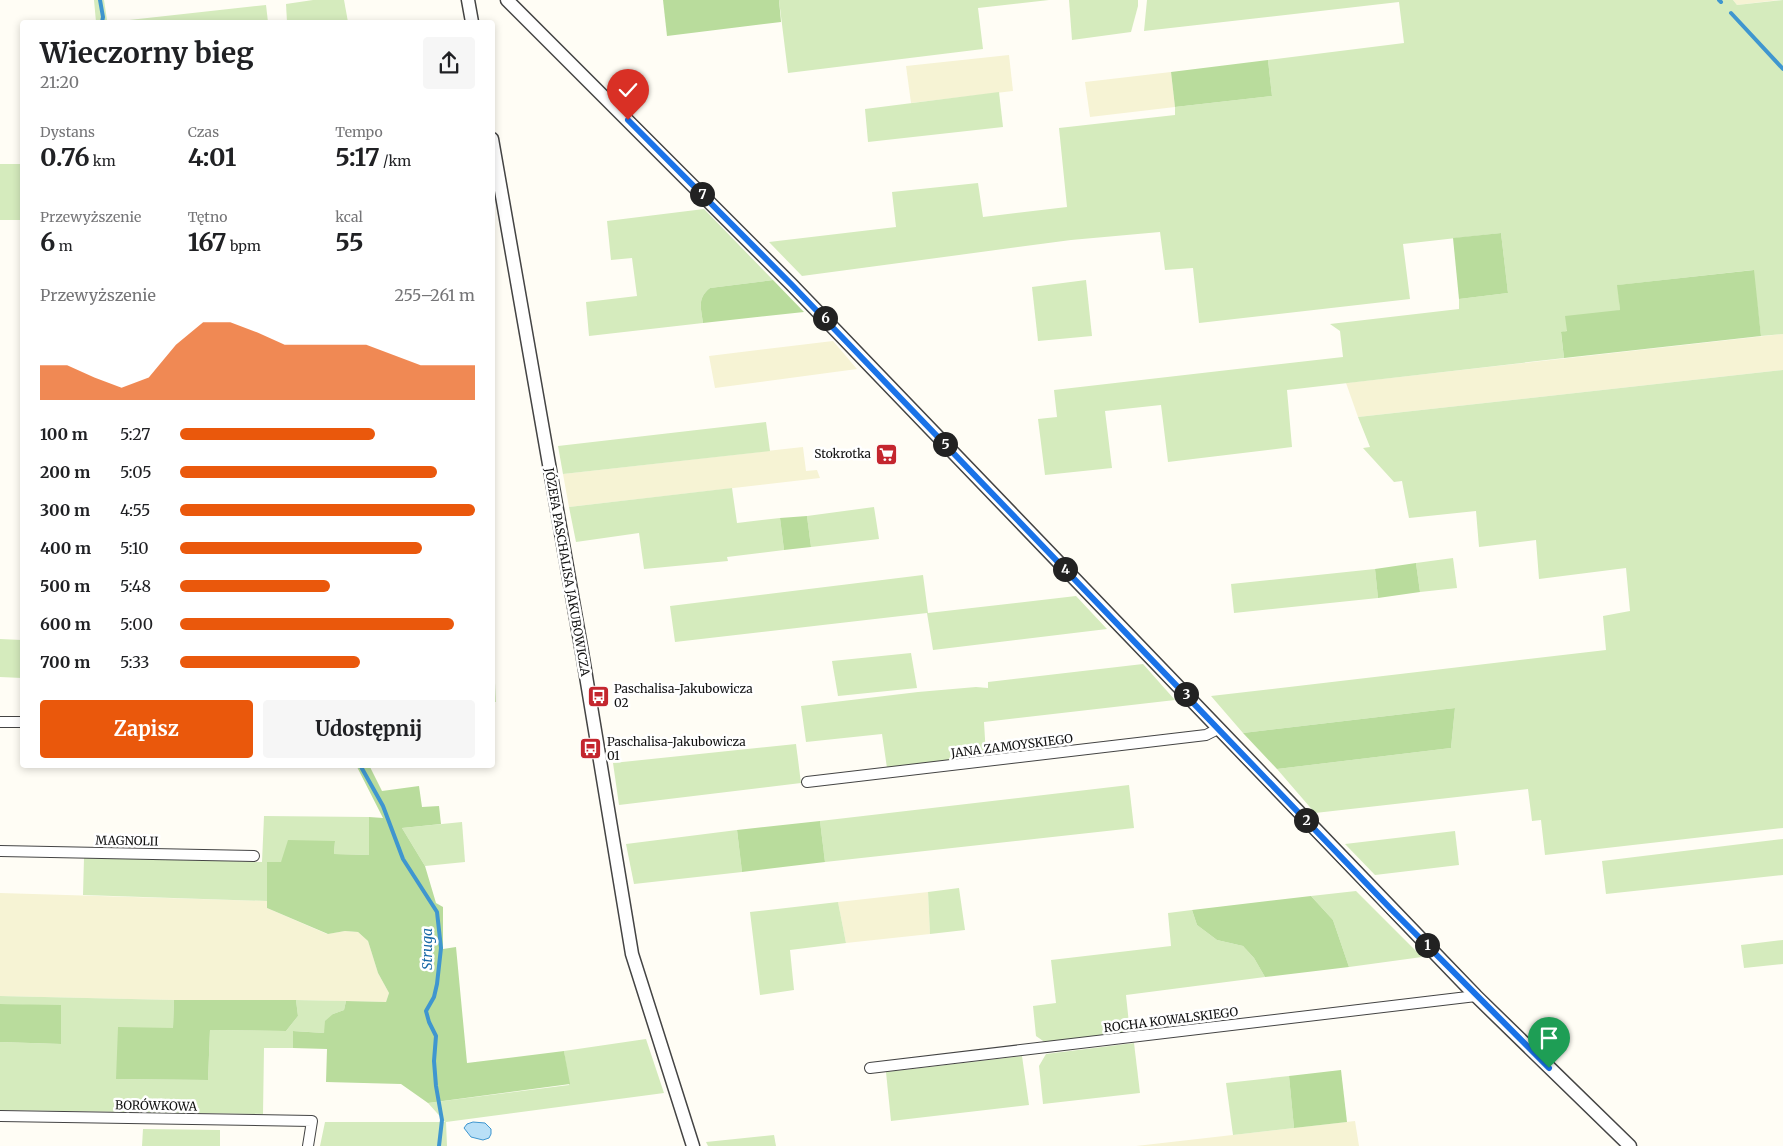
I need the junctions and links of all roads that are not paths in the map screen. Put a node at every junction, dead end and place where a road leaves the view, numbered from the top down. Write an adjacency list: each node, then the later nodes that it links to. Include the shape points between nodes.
1 (468, 0): 3 (street)
2 (507, 0): 7 (street, via 792,285)
3 (472, 20)
4 (495, 156): 15 (street, JÓZEFA PASCHALISA JAKUBOWICZA, via 632,954)
5 (0, 722): 6 (street)
6 (20, 722)
7 (1218, 728): 8 (street, JANA ZAMOYSKIEGO, via 1206,735); 11 (street)
8 (807, 782)
9 (0, 852): 10 (street, MAGNOLII)
10 (254, 856)
11 (1476, 996): 12 (street, ROCHA KOWALSKIEGO); 16 (street)
12 (870, 1068)
13 (0, 1116): 14 (street, BORÓWKOWA, via 312,1121)
14 (308, 1146)
15 (693, 1146)
16 (1630, 1146)

